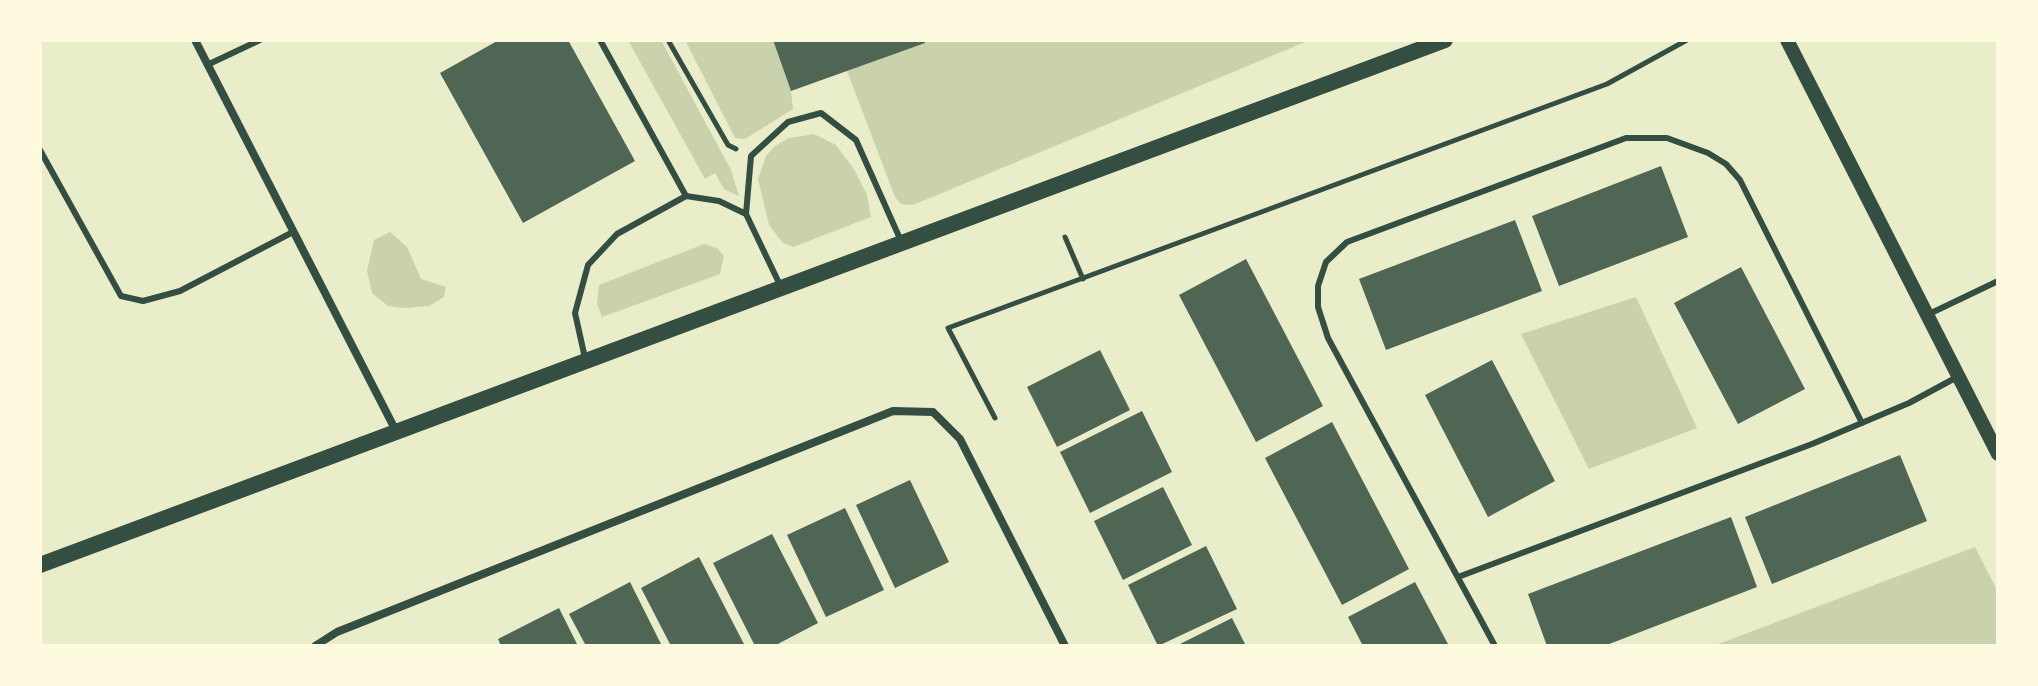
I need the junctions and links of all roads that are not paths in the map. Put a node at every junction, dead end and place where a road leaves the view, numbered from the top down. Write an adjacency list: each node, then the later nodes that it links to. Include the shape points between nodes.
1 (195, 40): 6 (street)
2 (260, 40): 6 (lane)
3 (600, 40): 8 (lane)
4 (1445, 40): 11 (main road)
5 (1787, 40): 14 (street)
6 (207, 65): 10 (street)
7 (40, 150): 10 (lane, via 121,296 143,301 180,291)
8 (686, 196): 9 (lane, via 719,201); 15 (lane, via 617,234 588,265 575,313)
9 (746, 214): 11 (lane, via 751,156 788,122 821,113 856,140); 13 (lane)
10 (293, 232): 18 (street)
11 (901, 241): 13 (main road)
12 (1998, 281): 14 (lane)
13 (781, 286): 15 (main road)
14 (1927, 315): 16 (street)
15 (585, 360): 18 (main road)
16 (1959, 376): 17 (lane); 19 (street)
17 (1862, 423): 21 (lane); 21 (lane, via 1740,180 1708,153 1667,138 1626,138 1347,242 1326,262 1318,286 1328,338)
18 (396, 431): 20 (main road)
19 (1998, 454)
20 (40, 565)
21 (1458, 577): 24 (lane)
22 (315, 646): 23 (street, via 337,632 893,411 933,412 960,439)
23 (1065, 646)
24 (1495, 646)

